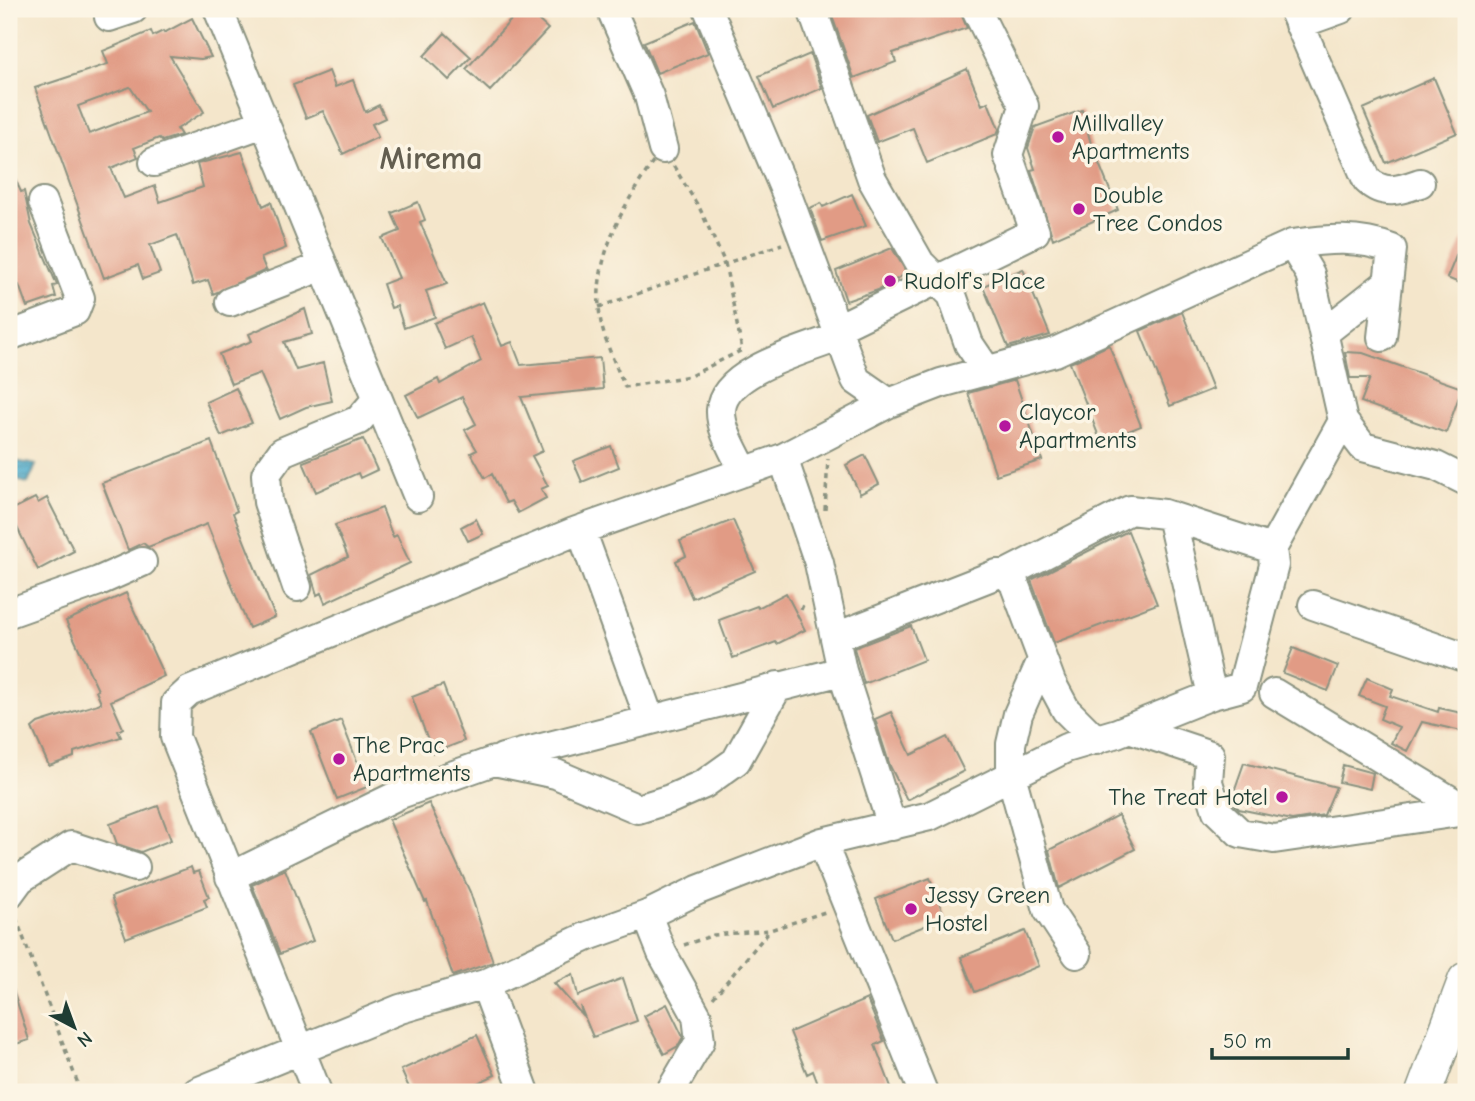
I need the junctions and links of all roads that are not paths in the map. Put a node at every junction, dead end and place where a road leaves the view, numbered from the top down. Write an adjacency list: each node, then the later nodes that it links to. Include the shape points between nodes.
1 (218, 9): 8 (street)
2 (611, 9): 9 (street, via 649,96)
3 (708, 9): 19 (street)
4 (812, 9): 15 (street, via 872,179 920,263)
5 (976, 9): 15 (street, via 1024,106 1008,155 1035,232)
6 (1341, 9): 7 (street)
7 (1296, 17): 11 (street, via 1367,180 1377,189 1394,192)
8 (264, 123): 10 (street); 14 (street)
9 (663, 149)
10 (154, 162)
11 (1420, 183)
12 (43, 202): 20 (street, via 80,298 75,311)
13 (1292, 244): 16 (street, via 1337,237 1392,249); 18 (street, via 1310,274); 22 (street, via 1055,352)
14 (323, 266): 17 (street); 23 (street)
15 (936, 278): 19 (street); 22 (street, via 952,295 969,344)
16 (1386, 284): 18 (street); 21 (street)
17 (230, 302)
18 (1325, 331): 25 (street)
19 (839, 332): 24 (street, via 856,380); 27 (street, via 754,370 728,392 722,422)
20 (9, 336)
21 (1382, 337)
22 (988, 372): 24 (street, via 941,383)
23 (377, 399): 29 (street); 35 (street, via 359,420 282,452 266,474 268,502)
24 (889, 403): 26 (street)
25 (1343, 421): 28 (street, via 1363,447 1436,466); 32 (street)
26 (783, 458): 27 (street); 38 (street, via 819,563)
27 (744, 472): 31 (street)
28 (1466, 481)
29 (418, 497)
30 (1171, 516): 32 (street); 34 (street, via 1130,510); 44 (street)
31 (581, 530): 45 (street); 54 (street, via 189,691 176,703 175,737)
32 (1272, 549): 44 (street, via 1274,565 1242,687)
33 (142, 562): 37 (street)
34 (1006, 574): 38 (street); 40 (street, via 1014,583)
35 (297, 587)
36 (1313, 605): 39 (street)
37 (9, 613)
38 (836, 637): 41 (street)
39 (1466, 657)
40 (1042, 660): 47 (street, via 1066,710); 49 (street, via 1018,714 1011,744)
41 (842, 671): 42 (street); 51 (street)
42 (778, 686): 45 (street); 48 (street, via 736,761 704,784 638,809 547,771)
43 (1274, 692): 50 (street)
44 (1212, 695): 46 (street)
45 (650, 720): 48 (street)
46 (1129, 728): 47 (street); 50 (street, via 1210,755 1208,782 1217,811 1240,833 1274,839)
47 (1096, 740): 49 (street, via 1066,748)
48 (494, 761): 54 (street, via 400,794)
49 (1011, 775): 51 (street, via 930,817); 57 (street, via 1048,910)
50 (1466, 811)
51 (892, 826): 52 (street)
52 (822, 842): 56 (street); 65 (street)
53 (135, 867): 55 (street, via 71,846 20,879)
54 (230, 877): 60 (street)
55 (11, 897)
56 (647, 915): 59 (street, via 588,936); 64 (street, via 697,1016 700,1041)
57 (1077, 954)
58 (1466, 979): 66 (main road)
59 (485, 984): 60 (street, via 400,1009); 63 (street)
60 (302, 1050): 61 (street); 62 (street)
61 (197, 1092)
62 (317, 1092)
63 (525, 1092)
64 (670, 1092)
65 (923, 1092)
66 (1424, 1092)

